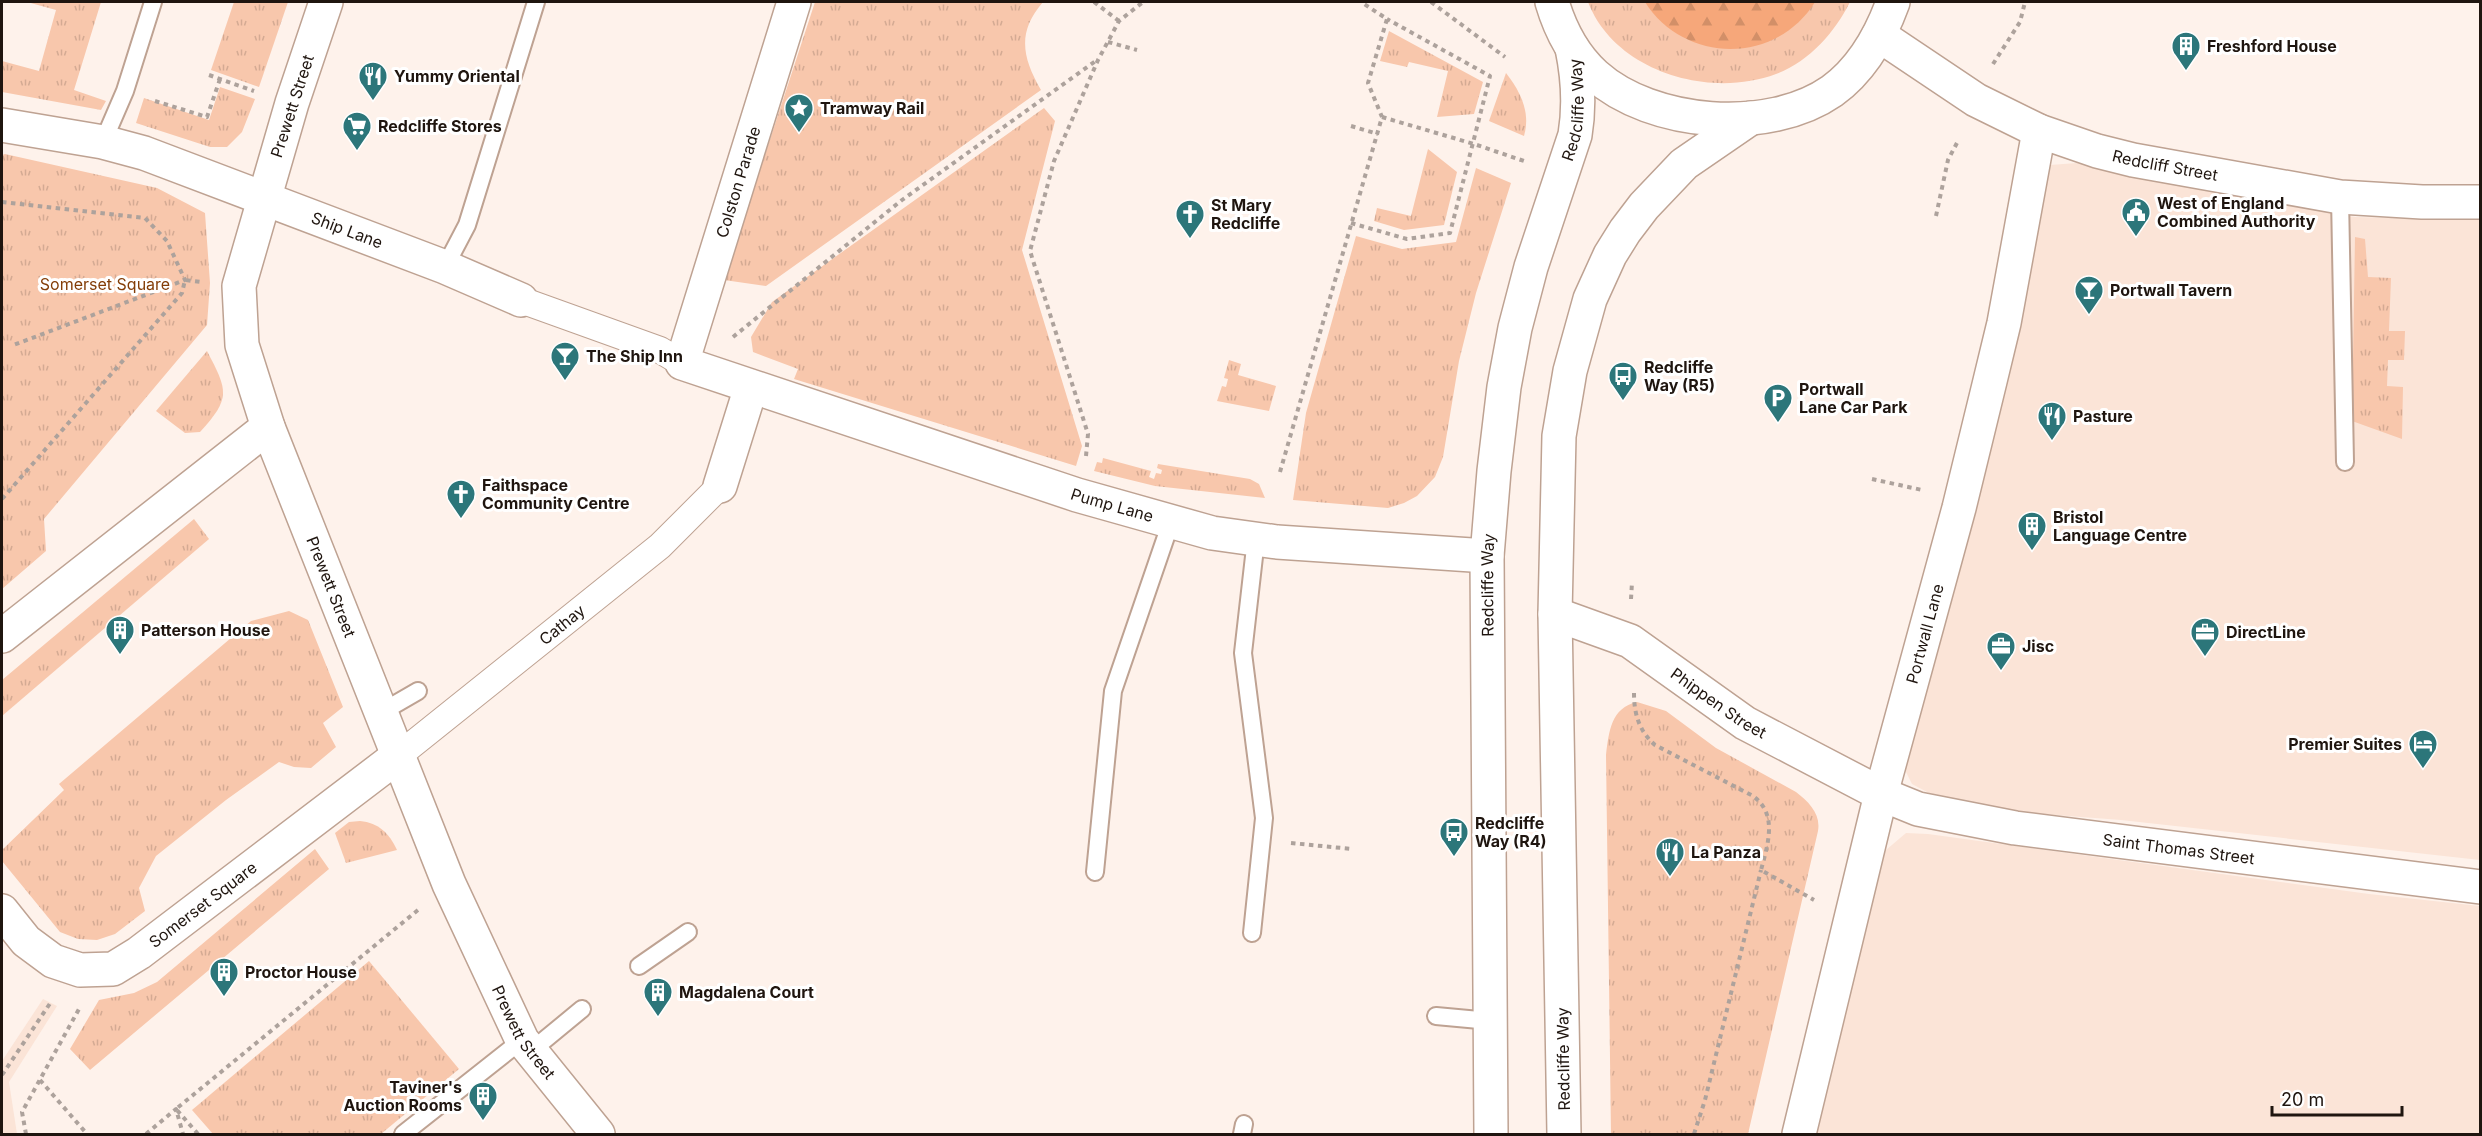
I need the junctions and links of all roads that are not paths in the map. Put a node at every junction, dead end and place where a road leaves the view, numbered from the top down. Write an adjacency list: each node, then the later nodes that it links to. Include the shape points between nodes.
1 (153, 2): 11 (lane, via 125,91)
2 (326, 2): 13 (street, Prewett Street)
3 (536, 2): 15 (lane, via 467,225)
4 (794, 2): 17 (street, Colston Parade)
5 (1893, 2): 7 (street)
6 (1556, 18): 8 (street, via 1595,75 1622,94 1670,113 1711,119); 24 (street, Redcliffe Way, via 1578,92 1578,114 1575,135 1515,328 1504,387)
7 (1879, 35): 8 (street, via 1857,66 1832,91 1794,110); 10 (street, Redcliff Street, via 1976,100)
8 (1751, 118): 25 (street, Redcliffe Way, via 1684,164 1644,206 1610,255 1590,299 1570,371 1559,436)
9 (2, 125): 11 (street, Ship Lane)
10 (2039, 131): 12 (street, Redcliff Street, via 2133,160); 30 (street, Portwall Lane, via 2004,323 1956,520)
11 (103, 142): 13 (street, Ship Lane, via 144,153)
12 (2340, 197): 14 (street, Redcliff Street); 20 (lane)
13 (263, 200): 15 (street, Ship Lane); 19 (street, Prewett Street, via 239,286 242,345)
14 (2481, 202)
15 (445, 267): 16 (street, Ship Lane)
16 (521, 300): 17 (street, Ship Lane, via 660,350)
17 (682, 363): 18 (street, Pump Lane)
18 (751, 387): 21 (street); 22 (street, Pump Lane, via 1077,495)
19 (268, 427): 26 (street); 28 (street, Prewett Street)
20 (2344, 462)
21 (720, 486): 29 (street, Cathay, via 660,546)
22 (1172, 522): 23 (street, Pump Lane); 31 (lane, via 1113,691)
23 (1256, 539): 24 (street, Pump Lane); 35 (lane, via 1244,653 1264,818)
24 (1487, 556): 39 (street, Redcliffe Way)
25 (1555, 614): 30 (street, Phippen Street, via 1630,641 1745,723); 44 (street, Redcliffe Way)
26 (2, 636)
27 (418, 691): 28 (lane)
28 (380, 712): 29 (street, Prewett Street)
29 (398, 756): 33 (street, Somerset Square, via 113,969 80,970 53,961 26,941); 40 (street, Prewett Street, via 449,884)
30 (1881, 794): 32 (street, Saint Thomas Street, via 1918,809 2015,828); 45 (street, Portwall Lane)
31 (1095, 872)
32 (2481, 887)
33 (2, 911)
34 (688, 932): 36 (lane)
35 (1252, 933)
36 (639, 966)
37 (582, 1009): 40 (lane)
38 (1436, 1016): 39 (lane)
39 (1490, 1021): 43 (street, Redcliffe Way)
40 (527, 1045): 41 (lane); 42 (street, Prewett Street)
41 (403, 1134)
42 (598, 1134)
43 (1491, 1134)
44 (1564, 1134)
45 (1799, 1134)

